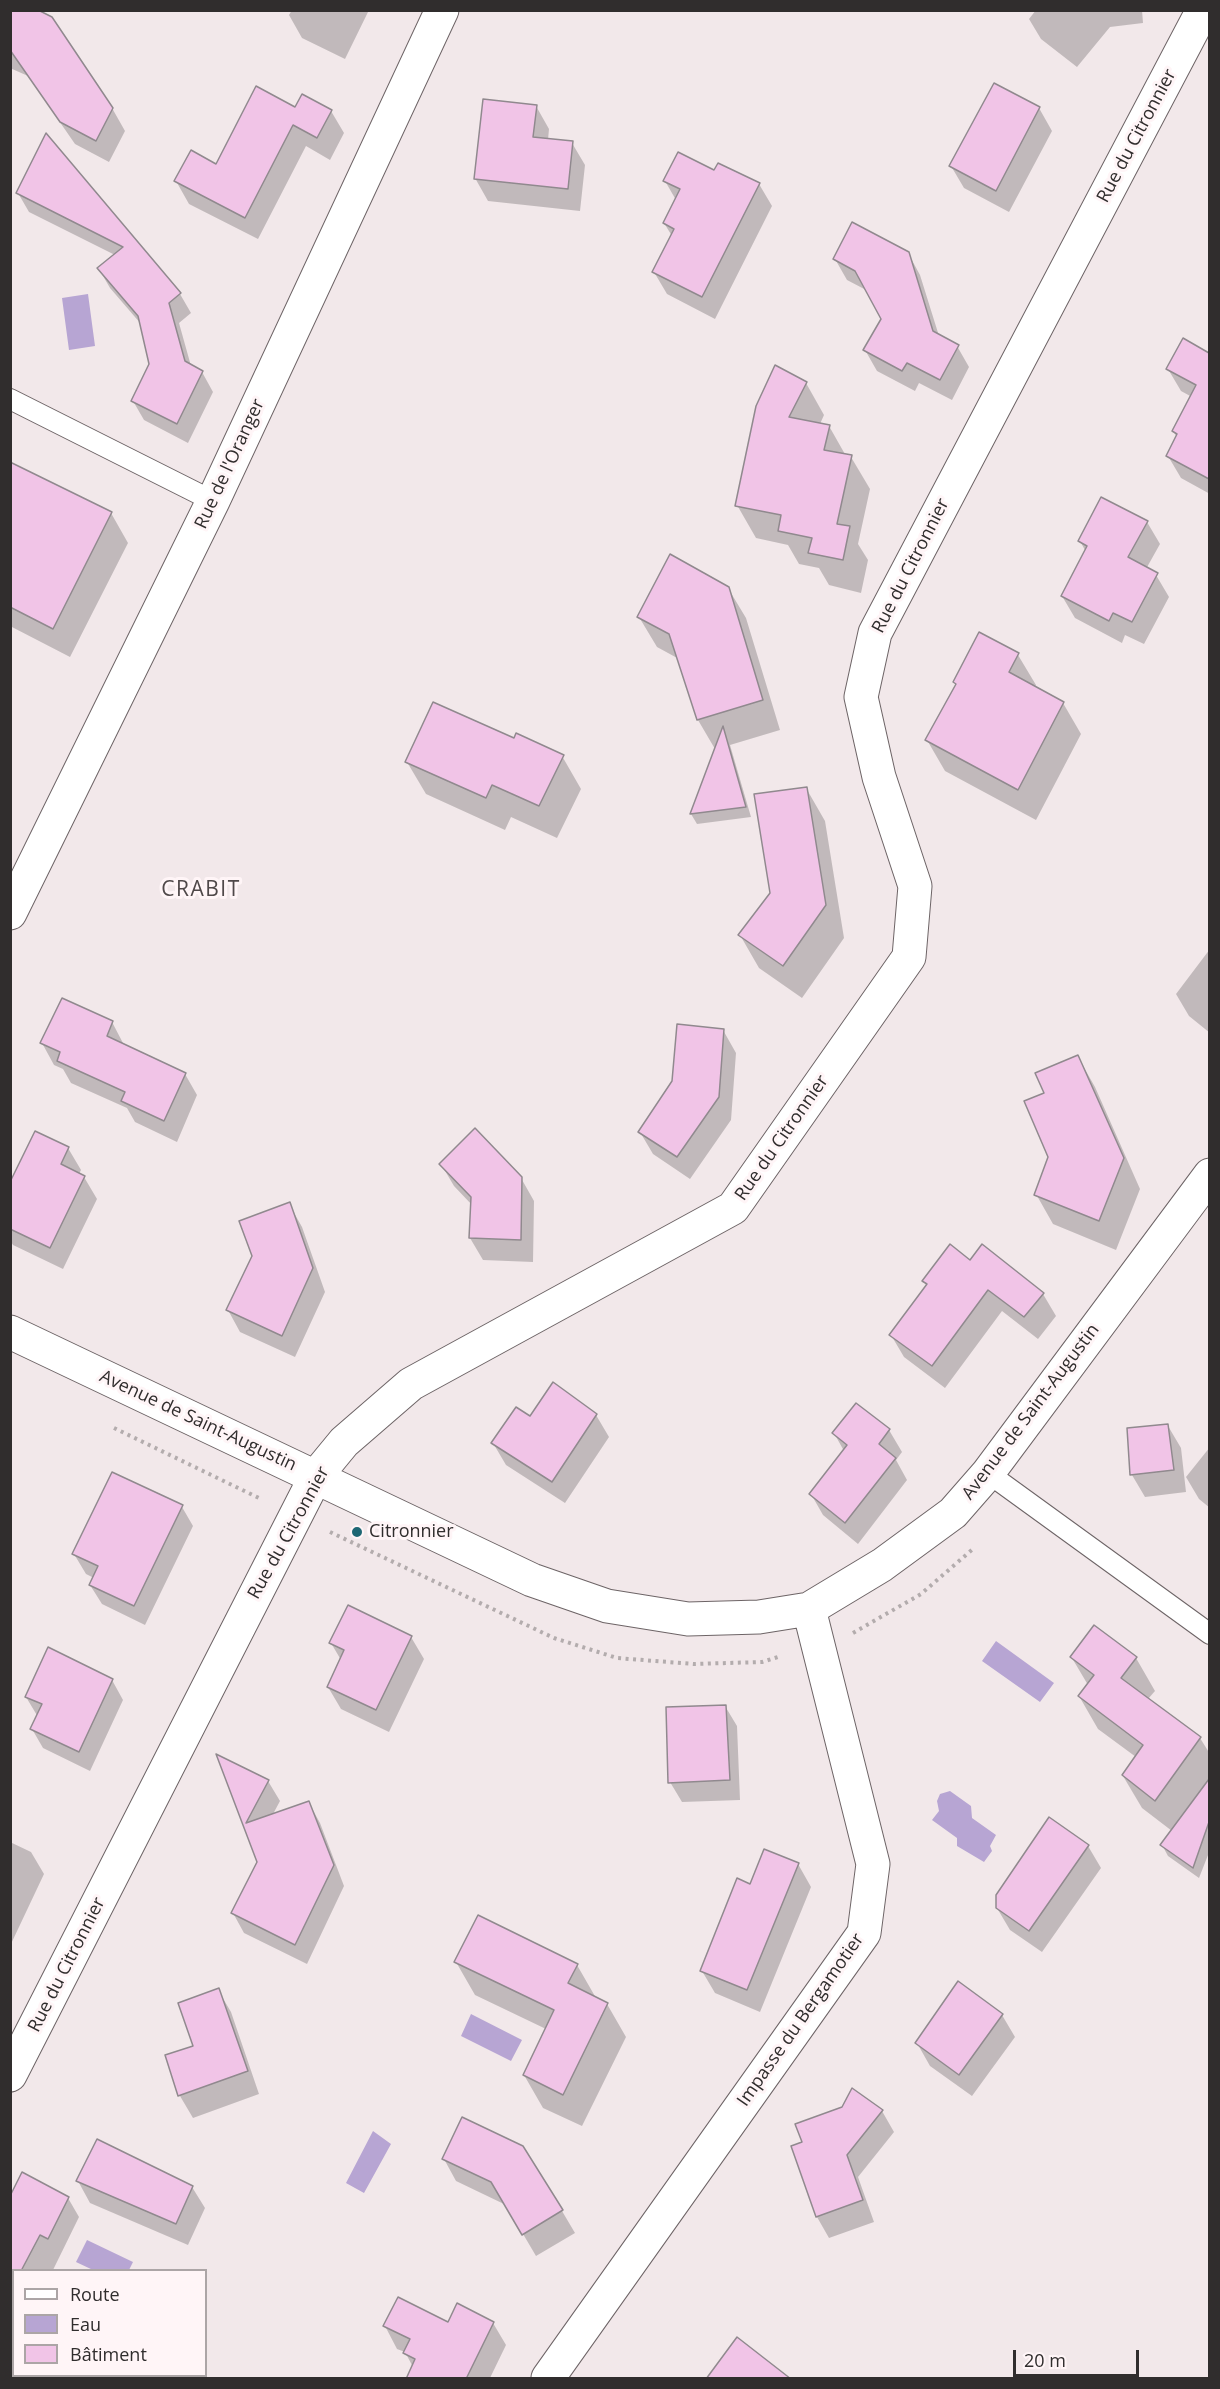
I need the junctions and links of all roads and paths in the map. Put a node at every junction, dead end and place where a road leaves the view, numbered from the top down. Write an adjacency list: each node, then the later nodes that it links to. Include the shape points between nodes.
1 (442, 10): 4 (street, Rue de l'Oranger)
2 (1203, 10): 10 (street, Rue du Citronnier, via 874,633 861,697 879,777 915,886 909,957 733,1208 411,1384 344,1442)
3 (10, 399): 4 (lane)
4 (213, 501): 5 (street, Rue de l'Oranger)
5 (10, 913)
6 (1209, 1175): 9 (street, Avenue de Saint-Augustin)
7 (10, 1332): 10 (street, Avenue de Saint-Augustin)
8 (105, 1424): 11 (path)
9 (988, 1473): 13 (street, Avenue de Saint-Augustin, via 953,1513 882,1565); 14 (lane)
10 (316, 1476): 11 (street, Rue du Citronnier); 13 (street, Avenue de Saint-Augustin, via 532,1580 607,1606 688,1619 759,1617)
11 (296, 1515): 15 (path, via 554,1638 617,1658 694,1664 762,1662); 16 (street, Rue du Citronnier)
12 (976, 1547): 15 (path, via 921,1594 851,1634)
13 (809, 1609): 15 (street, Impasse du Bergamotier)
14 (1209, 1634)
15 (818, 1645): 17 (street, Impasse du Bergamotier, via 873,1864 864,1933)
16 (10, 2075)
17 (548, 2379)

